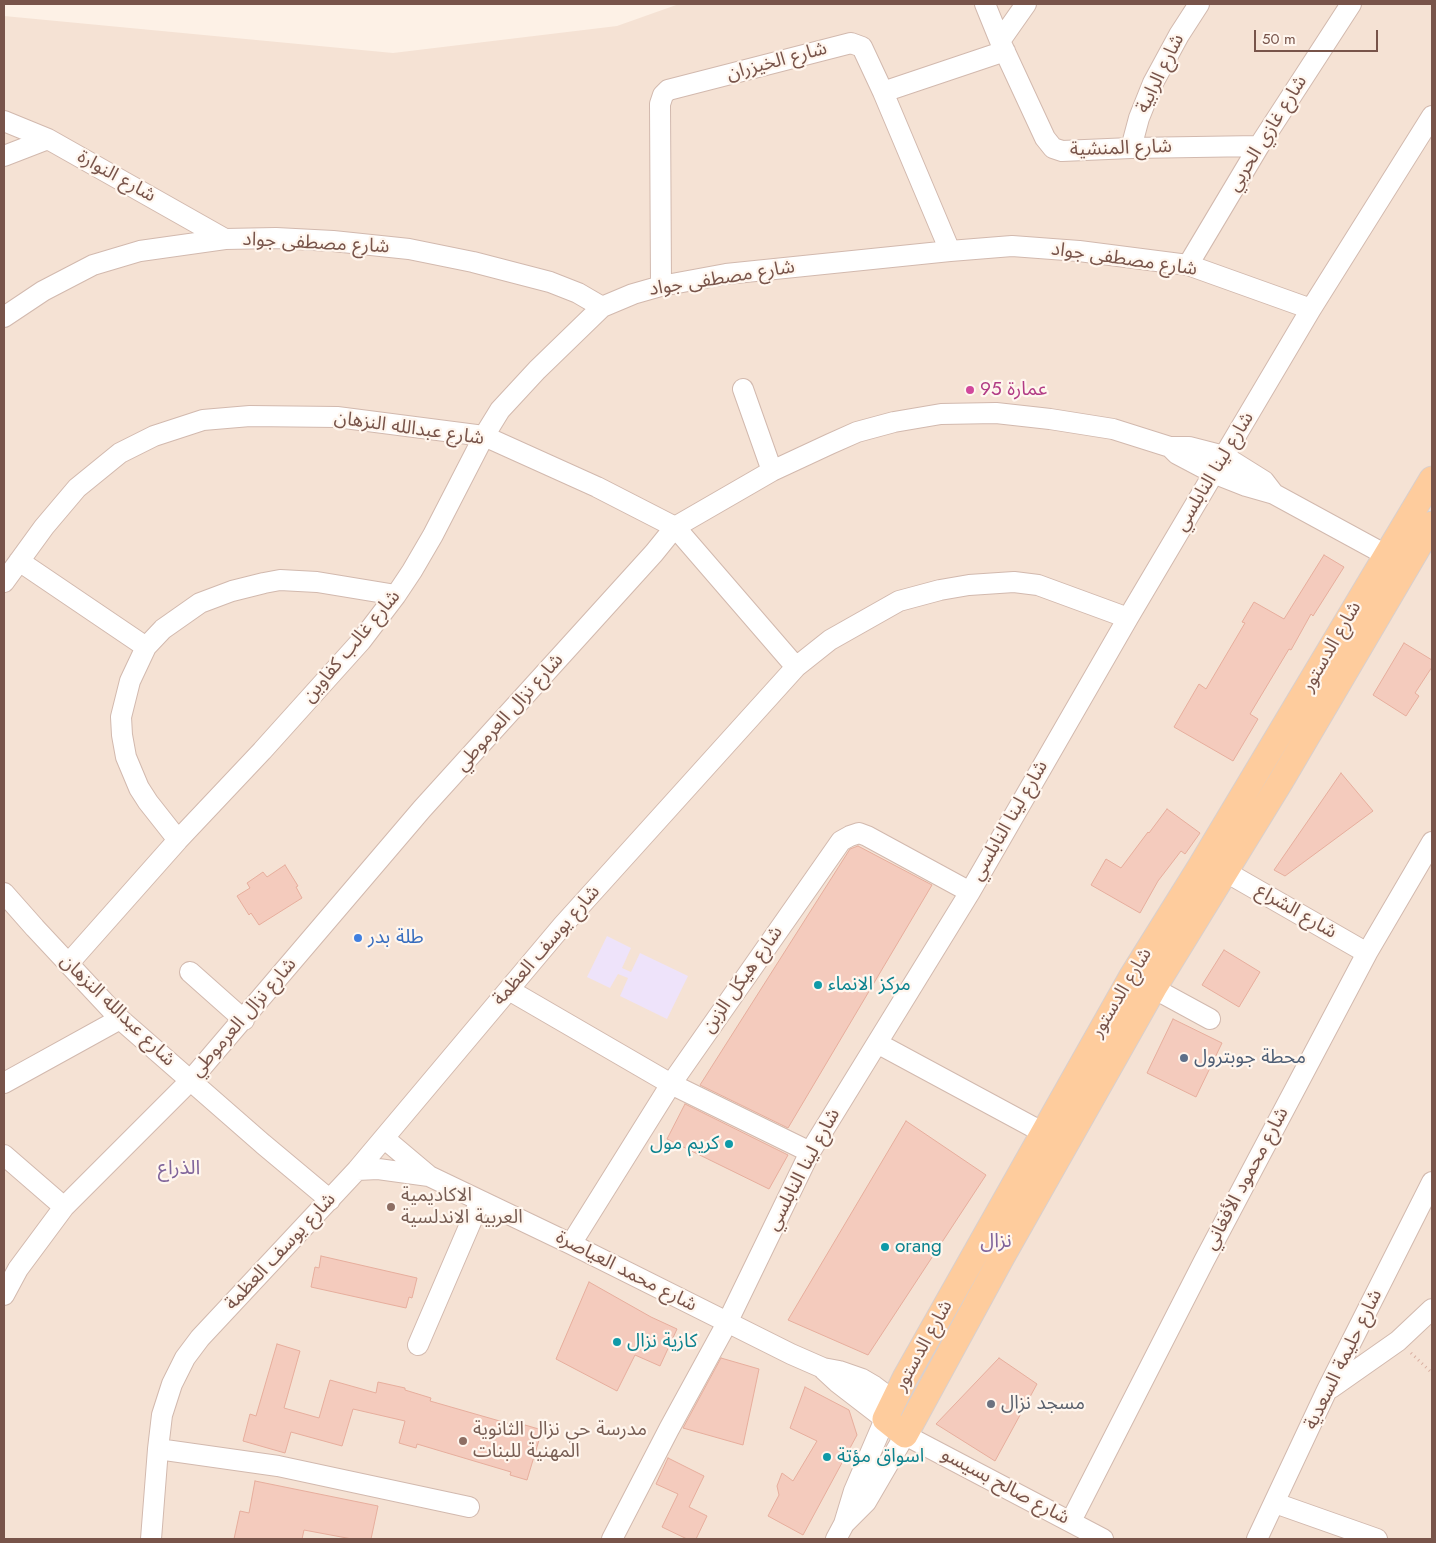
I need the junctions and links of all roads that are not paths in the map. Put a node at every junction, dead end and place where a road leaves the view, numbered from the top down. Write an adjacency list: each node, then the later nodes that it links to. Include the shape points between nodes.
1 (985, 4): 5 (street, شارع المنشية)
2 (1026, 4): 5 (street)
3 (1199, 4): 11 (street, شارع الرابية, via 1153,83)
4 (1351, 4): 10 (street, شارع غازي الحربي)
5 (1003, 46): 6 (street); 11 (street, شارع المنشية, via 1053,148 1062,151)
6 (884, 92): 14 (street, شارع الخيزران); 16 (street, شارع الخيزران, via 862,47 851,42 668,90 660,104)
7 (1432, 116): 18 (street, شارع لينا النابلسي)
8 (4, 121): 9 (street, شارع النوارة)
9 (48, 139): 12 (street); 13 (street, شارع النوارة)
10 (1259, 146): 11 (street, شارع المنشية); 15 (street, شارع غازي الحربي)
11 (1131, 148)
12 (4, 156)
13 (225, 239): 17 (street, شارع مصطفى جواد, via 333,241 409,249 550,282); 19 (street, شارع مصطفى جواد, via 140,251 93,265 43,291)
14 (950, 251): 15 (street, شارع مصطفى جواد, via 1012,246); 16 (street, شارع مصطفى جواد, via 726,274)
15 (1188, 265): 18 (street, شارع مصطفى جواد)
16 (661, 286): 17 (street, شارع مصطفى جواد)
17 (602, 307): 21 (street, شارع غالب كفاوين, via 500,410)
18 (1311, 309): 23 (street, شارع لينا النابلسي)
19 (4, 317)
20 (742, 389): 24 (street)
21 (484, 436): 29 (street, شارع عبدالله النزهان, via 597,487); 31 (street, شارع عبدالله النزهان, via 337,417 250,416 202,420 154,436 120,453 77,488); 33 (street, شارع غالب كفاوين, via 433,535)
22 (1170, 446): 23 (street, شارع نزال العرموطي); 24 (street, شارع نزال العرموطي, via 1113,429 1050,419 996,413 941,414 858,432); 25 (street, شارع نزال العرموطي, via 1177,454)
23 (1224, 456): 25 (street, شارع لينا النابلسي); 27 (street, شارع نزال العرموطي, via 1264,481)
24 (772, 471): 29 (street, شارع نزال العرموطي)
25 (1213, 473): 27 (street, شارع نزال العرموطي); 34 (street, شارع لينا النابلسي)
26 (1432, 479): 30 (main road, شارع الدستور)
27 (1274, 494): 30 (street, شارع نزال العرموطي)
28 (1432, 524): 39 (main road, شارع الدستور)
29 (675, 527): 36 (street, شارع عبدالله النزهان); 50 (street, شارع نزال العرموطي, via 422,809)
30 (1386, 555): 45 (main road, شارع الدستور)
31 (19, 561): 32 (street, شارع عبدالله النزهان); 35 (street)
32 (4, 582)
33 (396, 595): 35 (street, via 316,582 280,580 264,583 200,603 163,629); 37 (street, شارع غالب كفاوين, via 361,642)
34 (1128, 618): 36 (street, شارع يوسف العظمة, via 1038,585 1014,582 969,585 899,601 830,640); 40 (street, شارع لينا النابلسي)
35 (146, 647): 37 (street, via 130,681 121,717 122,735 126,757 139,788)
36 (796, 667): 47 (street, شارع يوسف العظمة, via 563,925)
37 (178, 840): 43 (street, شارع غالب كفاوين)
38 (1432, 842): 42 (street, شارع محمود الأفغاني)
39 (1226, 872): 42 (street, شارع الشراع); 46 (main road, شارع الدستور)
40 (970, 892): 51 (street, شارع لينا النابلسي); 54 (street, شارع هيكل الزبن, via 867,836 859,833 841,841)
41 (4, 893): 43 (street, شارع عبدالله النزهان)
42 (1367, 953): 76 (street, شارع محمود الأفغاني, via 1204,1260)
43 (68, 964): 48 (street, شارع عبدالله النزهان)
44 (190, 972): 50 (street)
45 (1132, 976): 46 (street); 55 (main road, شارع الدستور)
46 (1154, 988): 49 (street); 72 (main road, شارع الدستور)
47 (509, 990): 54 (street); 56 (street, شارع يوسف العظمة)
48 (120, 1019): 52 (street, شارع عبدالله النزهان); 53 (street)
49 (1210, 1019)
50 (244, 1020): 52 (street, شارع نزال العرموطي)
51 (877, 1043): 55 (street); 57 (street, شارع لينا النابلسي)
52 (190, 1081): 62 (street, شارع عبدالله النزهان); 64 (street, شارع نزال العرموطي)
53 (4, 1084)
54 (671, 1084): 57 (street); 65 (street, شارع هيكل الزبن)
55 (1042, 1132): 71 (main road, شارع الدستور)
56 (385, 1138): 59 (street, شارع يوسف العظمة); 60 (street, شارع محمد العياصرة)
57 (810, 1152): 68 (street, شارع لينا النابلسي)
58 (4, 1155): 64 (street)
59 (357, 1170): 60 (street, شارع محمد العياصرة, via 388,1170); 62 (street, شارع يوسف العظمة)
60 (429, 1176): 63 (street, شارع محمد العياصرة)
61 (1432, 1182): 70 (street, شارع حليمة السعدية)
62 (330, 1200): 73 (street, شارع يوسف العظمة, via 185,1358 162,1415)
63 (480, 1201): 65 (street, شارع محمد العياصرة); 69 (street)
64 (64, 1207): 66 (street, شارع نزال العرموطي, via 18,1269)
65 (572, 1244): 68 (street, شارع محمد العياصرة)
66 (4, 1295)
67 (1432, 1309): 70 (street, via 1398,1341)
68 (727, 1323): 71 (street, شارع محمد العياصرة, via 823,1368 862,1379 874,1386); 79 (street, شارع لينا النابلسي)
69 (418, 1345)
70 (1327, 1390): 74 (street, شارع حليمة السعدية)
71 (889, 1410): 72 (main road, شارع محمد العياصرة); 77 (street, شارع الدستور)
72 (910, 1426): 76 (street, شارع صالح بسيسو); 77 (street, شارع الدستور, via 866,1502)
73 (158, 1449): 75 (street, via 278,1466); 78 (street, شارع يوسف العظمة)
74 (1275, 1503): 81 (street, شارع حليمة السعدية); 82 (street)
75 (469, 1507)
76 (1071, 1521): 80 (street, شارع صالح بسيسو)
77 (840, 1532)
78 (151, 1539)
79 (612, 1539)
80 (1103, 1539)
81 (1257, 1539)
82 (1377, 1539)

